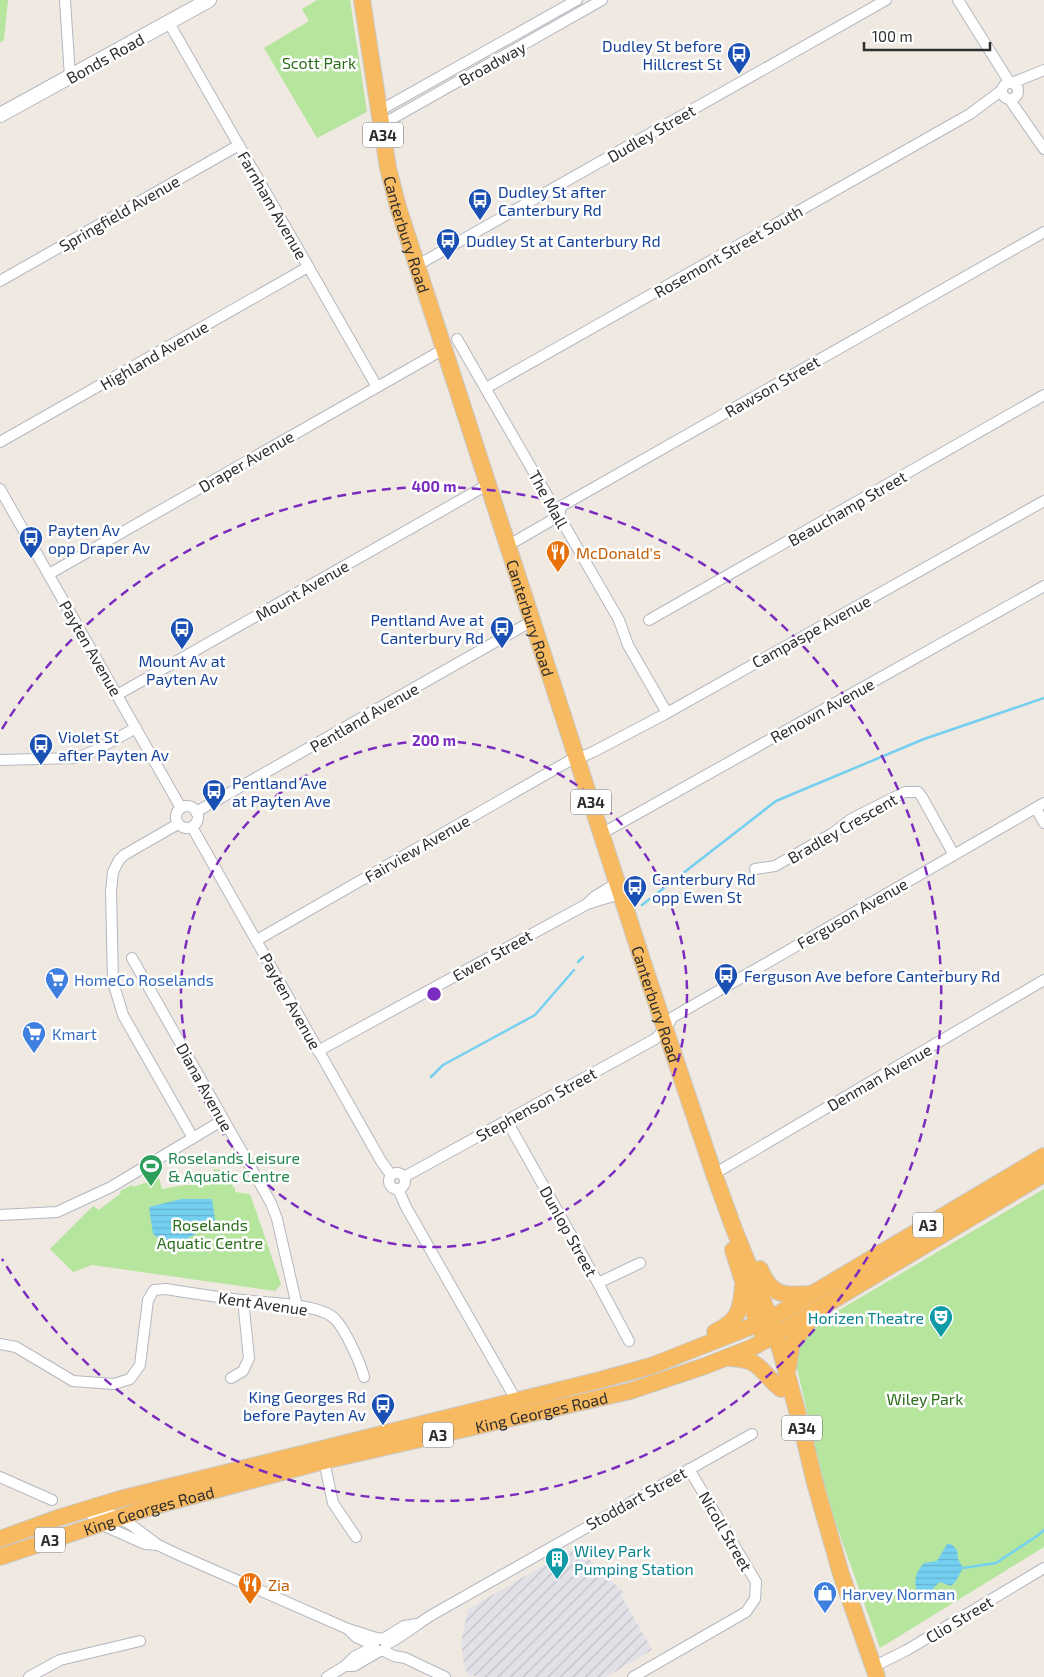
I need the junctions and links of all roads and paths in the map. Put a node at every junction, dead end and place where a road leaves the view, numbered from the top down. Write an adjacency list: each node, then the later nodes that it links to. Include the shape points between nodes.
1 (65, 0): 10 (street)
2 (209, 0): 8 (main road, Bonds Road)
3 (362, 0): 15 (highway, Canterbury Road / A34)
4 (577, 0): 15 (street, Broadway)
5 (602, 0): 15 (street, Broadway)
6 (886, 0): 19 (street, Dudley Street)
7 (958, 0): 11 (street)
8 (169, 23): 10 (main road, Bonds Road); 16 (street, Farnham Avenue)
9 (1044, 71): 11 (street, Rosemont Street South); 12 (street, Rosemont Street South)
10 (70, 77): 14 (main road, Bonds Road)
11 (1006, 86): 12 (street, via 1003,97); 12 (street, via 1017,87); 13 (street, Rosemont Street South)
12 (1013, 97): 13 (street, Rosemont Street South); 17 (street)
13 (970, 114): 24 (street, Rosemont Street South)
14 (0, 115)
15 (380, 118): 19 (highway, Canterbury Road / A34, via 392,188)
16 (239, 145): 20 (street, Farnham Avenue); 21 (street, Springfield Avenue)
17 (1044, 149)
18 (1044, 232): 30 (street, Rawson Street, via 561,506)
19 (416, 266): 22 (highway, Canterbury Road / A34)
20 (308, 267): 23 (street, Farnham Avenue); 26 (street, Highland Avenue)
21 (0, 281)
22 (450, 344): 23 (street, Draper Avenue); 24 (street, The Mall); 27 (highway, Canterbury Road / A34)
23 (377, 387): 32 (street, Draper Avenue)
24 (486, 388): 30 (street, The Mall)
25 (1044, 395): 34 (street, Beauchamp Street)
26 (0, 442)
27 (487, 485): 31 (highway, Canterbury Road / A34); 36 (street, Mount Avenue)
28 (0, 489): 32 (street, Payten Avenue)
29 (1044, 501): 37 (street, Campaspe Avenue)
30 (559, 516): 31 (street, Rawson Street); 37 (street, The Mall, via 619,620 628,645)
31 (507, 546): 35 (highway, Canterbury Road / A34)
32 (49, 574): 36 (street, Payten Avenue)
33 (1044, 586): 47 (street, Renown Avenue)
34 (649, 620)
35 (532, 621): 39 (highway, Canterbury Road / A34); 43 (street, Pentland Avenue)
36 (117, 695): 38 (street, Payten Avenue)
37 (667, 713): 39 (street, Campaspe Avenue)
38 (136, 728): 40 (street, via 76,758); 42 (street, Payten Avenue)
39 (576, 758): 47 (highway, Canterbury Road / A34); 51 (street, Fairview Avenue)
40 (0, 760)
41 (1040, 806): 44 (street); 48 (street, Ferguson Avenue)
42 (181, 808): 43 (street, via 191,808); 45 (street, via 176,813)
43 (196, 812): 46 (street, via 197,818)
44 (1044, 823)
45 (178, 824): 46 (street, via 183,828); 58 (street, via 119,860 113,872 112,949 114,982 123,1015)
46 (192, 827): 51 (street, Payten Avenue)
47 (601, 834): 50 (highway, Canterbury Road / A34)
48 (954, 855): 49 (street, Bradley Crescent, via 922,797 912,791 850,820 775,866); 54 (street, Ferguson Avenue, via 673,1016)
49 (755, 869)
50 (618, 888): 54 (highway, Canterbury Road / A34); 55 (street, Ewen Street, via 594,897 587,904)
51 (257, 940): 55 (street, Payten Avenue)
52 (132, 958): 56 (street, Diana Avenue)
53 (1044, 980): 60 (street, Denman Avenue)
54 (665, 1029): 57 (street, Stephenson Street, via 655,1039); 60 (highway, Canterbury Road / A34)
55 (318, 1051): 62 (street, Payten Avenue)
56 (223, 1120): 58 (street); 72 (street, Diana Avenue, via 271,1203)
57 (507, 1121): 63 (street, Stephenson Street); 68 (street, Dunlop Street)
58 (193, 1138): 65 (street, via 111,1187 57,1212)
59 (1044, 1156): 70 (highway, King Georges Road / A3)
60 (714, 1174): 66 (highway, Canterbury Road / A34)
61 (1044, 1174): 73 (highway, King Georges Road / A3)
62 (391, 1175): 63 (street, via 397,1172); 64 (street, via 390,1186)
63 (404, 1176): 64 (street, via 404,1184)
64 (398, 1189): 84 (street)
65 (0, 1215)
66 (734, 1229): 69 (highway, Canterbury Road / A34, via 733,1252); 70 (highway, via 768,1286 778,1293); 74 (highway, Canterbury Road / A34)
67 (640, 1263): 68 (street)
68 (598, 1283): 76 (street, Dunlop Street)
69 (744, 1284): 74 (highway, Canterbury Road / A34); 78 (highway, via 742,1303 734,1320)
70 (812, 1294): 74 (highway, King Georges Road / A3)
71 (242, 1300): 72 (street, Kent Avenue); 77 (street, Kent Avenue, via 154,1290 148,1300 140,1364 130,1379 114,1384 73,1381 16,1347); 82 (street, via 248,1358 243,1371)
72 (298, 1306): 81 (street, Kent Avenue, via 334,1318 362,1367)
73 (820, 1309): 75 (highway, King Georges Road / A3); 80 (highway, via 792,1344)
74 (764, 1321): 75 (highway, Canterbury Road / A34); 78 (highway, King Georges Road / A3)
75 (770, 1338): 79 (highway, King Georges Road / A3); 80 (highway, Canterbury Road / A34); 83 (highway, Canterbury Road / A34)
76 (629, 1341)
77 (0, 1344)
78 (680, 1355): 84 (highway, King Georges Road / A3, via 600,1380)
79 (724, 1358): 83 (highway, via 751,1361); 86 (highway, King Georges Road / A3, via 630,1391)
80 (788, 1373): 100 (highway, Canterbury Road / A34)
81 (364, 1377)
82 (231, 1378)
83 (781, 1388): 100 (highway, Canterbury Road / A34, via 818,1523)
84 (516, 1400): 91 (highway, King Georges Road / A3, via 120,1499)
85 (752, 1434): 87 (street, Stoddart Street)
86 (324, 1461): 90 (highway, King Georges Road / A3); 95 (street, via 333,1503)
87 (689, 1469): 101 (street, Stoddart Street); 114 (street, Nicoll Street, via 756,1582 755,1599 746,1612)
88 (0, 1477): 89 (street)
89 (52, 1500)
90 (151, 1507): 92 (highway, King Georges Road / A3); 94 (street, via 142,1521)
91 (58, 1518): 92 (street, via 76,1520 106,1512); 96 (highway, King Georges Road / A3)
92 (119, 1518): 93 (highway, King Georges Road / A3); 94 (street)
93 (100, 1524): 97 (street, via 145,1544); 98 (highway, King Georges Road / A3)
94 (148, 1537): 97 (street)
95 (356, 1537)
96 (0, 1539)
97 (158, 1545): 102 (street)
98 (0, 1557)
99 (1044, 1568): 110 (street, Clio Street)
100 (841, 1574): 110 (highway, Canterbury Road / A34)
101 (417, 1624): 103 (street, Stoddart Street); 106 (street, Stoddart Street, via 404,1626)
102 (348, 1629): 104 (street); 106 (street, via 360,1632)
103 (404, 1636): 106 (street, Stoddart Street); 108 (street, via 401,1646)
104 (360, 1640): 106 (street); 107 (street, Stoddart Street)
105 (140, 1641): 111 (street, via 60,1660)
106 (380, 1646): 107 (street, Stoddart Street); 108 (street, via 399,1650); 109 (street, Stoddart Street, via 354,1666)
107 (354, 1657): 109 (street, Stoddart Street)
108 (405, 1658): 113 (street)
109 (345, 1666): 112 (street, Stoddart Street)
110 (875, 1672)
111 (30, 1677)
112 (327, 1677)
113 (445, 1677)
114 (632, 1677)

